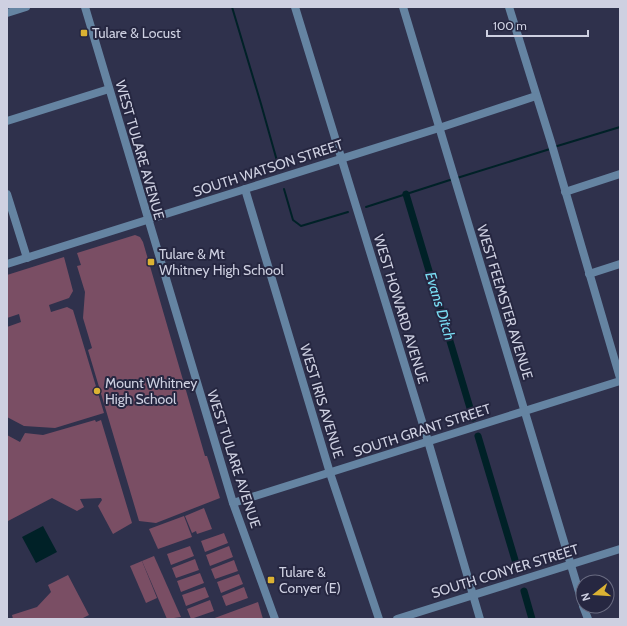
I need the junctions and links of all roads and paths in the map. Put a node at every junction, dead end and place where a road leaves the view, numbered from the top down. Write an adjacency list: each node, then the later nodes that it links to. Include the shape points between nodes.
1 (26, 7): 6 (street)
2 (85, 7): 7 (street, WEST TULARE AVENUE)
3 (295, 7): 11 (street, WEST HOWARD AVENUE)
4 (403, 7): 10 (street, WEST FEEMSTER AVENUE)
5 (509, 7): 8 (street)
6 (7, 13)
7 (109, 89): 9 (street); 16 (street, WEST TULARE AVENUE)
8 (536, 96): 10 (street, SOUTH WATSON STREET); 14 (street)
9 (7, 121)
10 (439, 128): 11 (street, SOUTH WATSON STREET); 22 (street, WEST FEEMSTER AVENUE)
11 (341, 158): 13 (street, SOUTH WATSON STREET); 23 (street, WEST HOWARD AVENUE)
12 (620, 174): 14 (street)
13 (245, 189): 16 (street, SOUTH WATSON STREET); 24 (street, WEST IRIS AVENUE)
14 (565, 192): 20 (street)
15 (7, 194): 17 (street)
16 (147, 220): 17 (street, SOUTH WATSON STREET); 25 (street, WEST TULARE AVENUE)
17 (27, 258): 18 (street, SOUTH WATSON STREET)
18 (7, 264)
19 (620, 264): 20 (street)
20 (589, 274): 21 (street)
21 (620, 379): 22 (street, SOUTH GRANT STREET)
22 (523, 411): 23 (street, SOUTH GRANT STREET); 27 (street, WEST FEEMSTER AVENUE)
23 (428, 441): 24 (street, SOUTH GRANT STREET); 29 (street, WEST HOWARD AVENUE)
24 (330, 473): 25 (street, SOUTH GRANT STREET); 31 (street, WEST IRIS AVENUE)
25 (233, 503): 30 (street, WEST TULARE AVENUE)
26 (620, 549): 27 (street, SOUTH CONYER STREET)
27 (570, 565): 28 (street, WEST FEEMSTER AVENUE); 29 (street, SOUTH CONYER STREET)
28 (575, 580)
29 (473, 595): 32 (street, SOUTH CONYER STREET); 33 (street, WEST HOWARD AVENUE)
30 (275, 619)
31 (379, 619)
32 (397, 619)
33 (480, 619)

